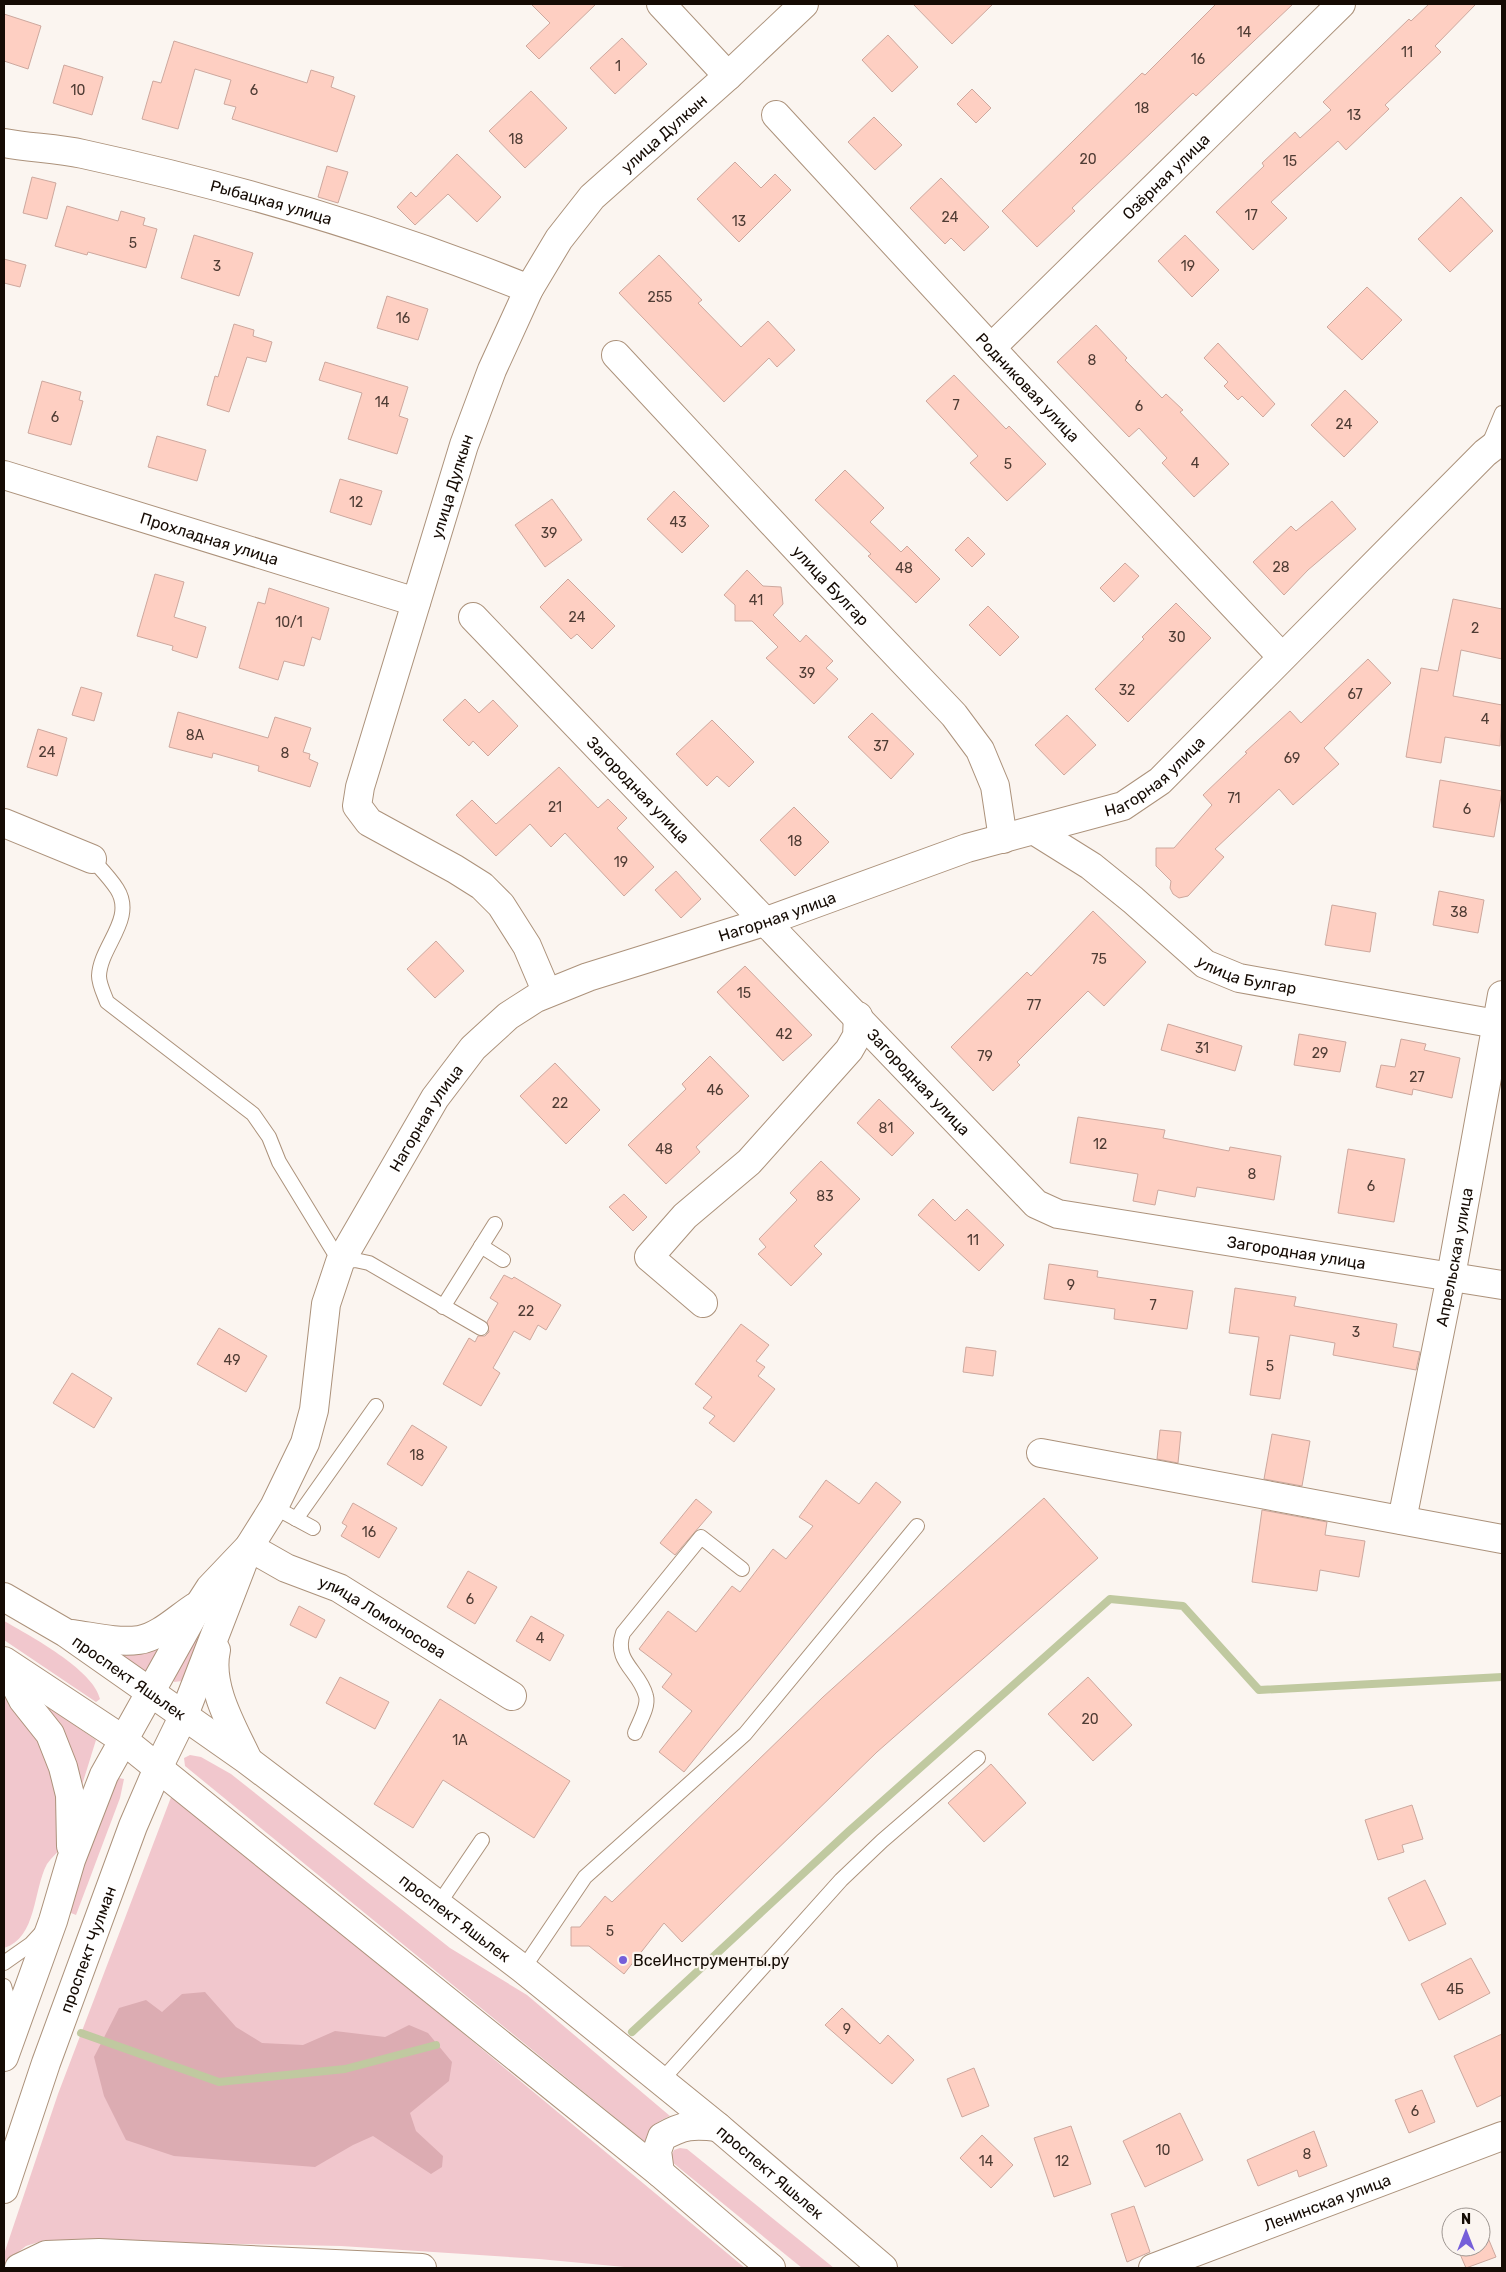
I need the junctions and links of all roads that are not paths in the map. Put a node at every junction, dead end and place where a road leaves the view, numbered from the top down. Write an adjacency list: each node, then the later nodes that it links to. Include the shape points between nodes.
1 (661, 4): 4 (street)
2 (804, 4): 4 (street, улица Дулкын)
3 (1341, 4): 8 (street, Озёрная улица)
4 (728, 76): 7 (street, улица Дулкын, via 592,196 559,239)
5 (776, 115): 8 (street, Родниковая улица)
6 (4, 143): 7 (street, Рыбацкая улица, via 81,153 285,206 453,259)
7 (529, 289): 13 (street, улица Дулкын, via 492,370 464,446)
8 (991, 348): 15 (street, Родниковая улица)
9 (616, 355): 18 (street, улица Булгар, via 954,715 980,750 995,786)
10 (1502, 413): 11 (lane)
11 (1494, 446): 15 (street, Нагорная улица)
12 (4, 475): 13 (street, Прохладная улица)
13 (416, 602): 21 (street, улица Дулкын, via 357,806 369,822 482,886 501,905 527,946)
14 (473, 617): 20 (street, Загородная улица)
15 (1282, 657): 17 (street, Нагорная улица, via 1160,781 1123,806)
16 (4, 823): 19 (street)
17 (1035, 831): 18 (street, Нагорная улица); 24 (street, улица Булгар, via 1091,866 1205,964 1239,978)
18 (1003, 839): 20 (street, Нагорная улица, via 967,848)
19 (92, 859): 28 (lane, via 118,890 123,906 120,923 102,958 99,978 107,1002 253,1114)
20 (767, 922): 21 (street, Нагорная улица, via 588,977); 23 (street, Загородная улица)
21 (547, 993): 28 (street, Нагорная улица, via 508,1016 473,1048 452,1074)
22 (1502, 995): 24 (street, Апрельская улица)
23 (858, 1016): 29 (street, Загородная улица, via 1036,1204 1058,1214); 31 (street, via 857,1036 849,1050 749,1162 684,1216 649,1257)
24 (1500, 1024): 29 (street, Апрельская улица)
25 (495, 1224): 26 (lane)
26 (481, 1246): 27 (lane); 32 (lane)
27 (503, 1260)
28 (340, 1262): 32 (lane, via 355,1260 369,1263); 36 (street, Нагорная улица, via 326,1304 314,1410)
29 (1451, 1276): 30 (street, Загородная улица); 37 (street, Апрельская улица)
30 (1502, 1285)
31 (703, 1303)
32 (442, 1307): 33 (lane)
33 (481, 1328)
34 (376, 1406): 36 (lane)
35 (1041, 1453): 37 (street)
36 (285, 1513): 39 (lane); 41 (street, Нагорная улица)
37 (1402, 1520): 40 (street)
38 (917, 1526): 61 (lane, via 745,1734 585,1878)
39 (314, 1528)
40 (1502, 1538)
41 (248, 1547): 44 (street, via 210,1588); 45 (street); 49 (street, улица Ломоносова, via 286,1568 339,1588)
42 (742, 1568): 51 (lane, via 701,1537 623,1633 619,1644 622,1654 646,1696 646,1707)
43 (4, 1597): 46 (street, проспект Яшьлек)
44 (199, 1605): 46 (street, via 162,1631 139,1640); 48 (street)
45 (223, 1617): 50 (street, проспект Чулман); 54 (street, via 214,1658 217,1687)
46 (66, 1633): 48 (street, проспект Яшьлек)
47 (4, 1662): 52 (street); 57 (street, via 23,1700 50,1734 64,1767 70,1795)
48 (151, 1692): 50 (street, проспект Яшьлек); 52 (street)
49 (512, 1696)
50 (184, 1715): 54 (street, проспект Яшьлек); 55 (street, проспект Чулман)
51 (635, 1733)
52 (122, 1739): 55 (street); 57 (street, via 104,1775)
53 (978, 1758): 64 (lane, via 841,1880)
54 (247, 1760): 58 (street, проспект Яшьлек)
55 (158, 1768): 67 (street); 68 (street, проспект Чулман, via 133,1826 46,2063)
56 (482, 1840): 58 (lane)
57 (71, 1860): 59 (street)
58 (438, 1906): 61 (street, проспект Яшьлек)
59 (53, 1921): 60 (lane, via 31,1944); 63 (street)
60 (4, 1963)
61 (522, 1969): 64 (street, проспект Яшьлек)
62 (4, 1986): 63 (lane, via 11,2010)
63 (8, 2044)
64 (661, 2081): 65 (street, проспект Яшьлек)
65 (718, 2127): 67 (street, via 679,2127 662,2137 657,2151); 73 (street, проспект Яшьлек)
66 (1502, 2136): 74 (street, Ленинская улица)
67 (660, 2173): 72 (street)
68 (4, 2189)
69 (301, 2264): 70 (street, via 99,2253 46,2255); 71 (street)
70 (19, 2268)
71 (422, 2268)
72 (771, 2268)
73 (883, 2268)
74 (1153, 2268)

